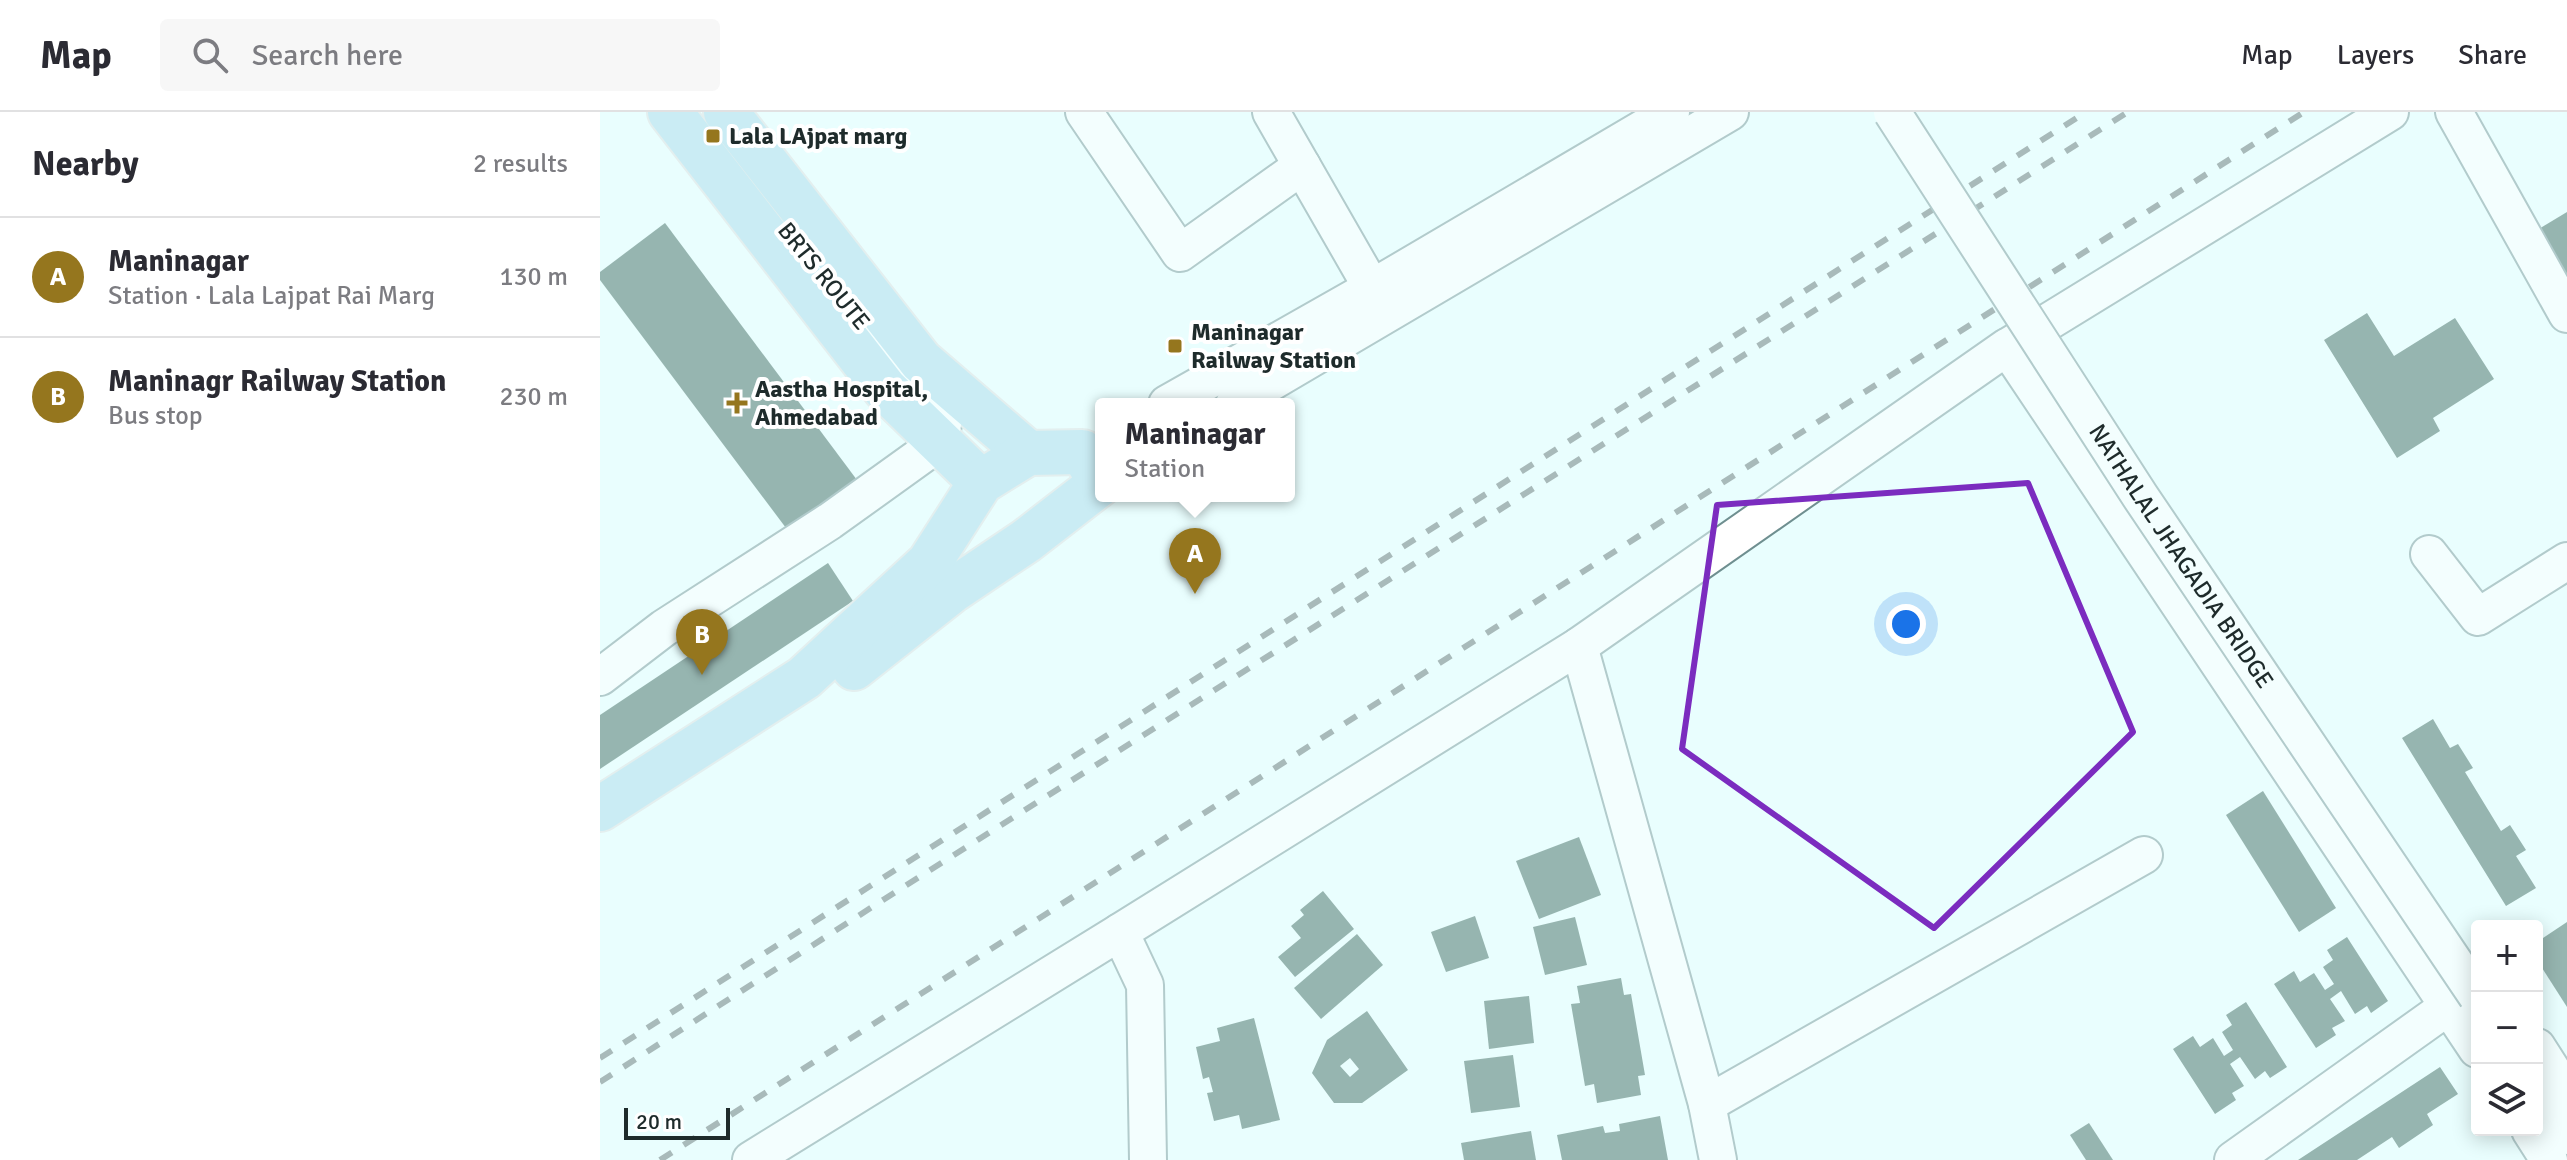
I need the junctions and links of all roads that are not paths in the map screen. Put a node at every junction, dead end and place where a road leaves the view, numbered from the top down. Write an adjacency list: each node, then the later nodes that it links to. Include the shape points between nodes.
1 (670, 112): 18 (main road, via 885,389)
2 (694, 112): 18 (street, BRTS ROUTE, via 943,424)
3 (726, 112): 19 (main road, via 921,361)
4 (1084, 112): 12 (street, via 1180,253)
5 (1271, 112): 12 (street)
6 (1671, 112): 13 (street)
7 (1730, 112): 17 (street)
8 (1892, 112): 33 (street, NATHALAL JHAGADIA BRIDGE, bridge)
9 (1918, 112): 32 (street, NATHALAL JHAGADIA BRIDGE)
10 (2390, 112): 15 (street)
11 (2454, 112): 14 (street)
12 (1302, 166): 13 (street)
13 (1372, 288): 16 (street)
14 (2567, 314)
15 (2007, 347): 26 (street); 33 (street)
16 (1178, 398)
17 (1244, 398)
18 (940, 442): 22 (main road); 27 (street)
19 (1028, 453): 20 (main road); 22 (main road)
20 (1095, 464)
21 (1095, 465): 25 (main road, via 1026,541)
22 (981, 482): 25 (main road)
23 (2429, 554): 24 (street, via 2478,617)
24 (2567, 561)
25 (941, 577): 28 (main road, via 804,678); 29 (main road, via 817,697)
26 (1579, 646): 31 (street); 38 (street)
27 (600, 677)
28 (600, 809)
29 (600, 836)
30 (2144, 855): 38 (street)
31 (1120, 932): 41 (street); 42 (street, via 1145,985)
32 (2471, 947)
33 (2463, 1001): 34 (street); 44 (street)
34 (2471, 1028)
35 (2543, 1056): 36 (street)
36 (2567, 1094)
37 (2543, 1098): 40 (street)
38 (1707, 1104): 43 (street)
39 (2534, 1136): 45 (street)
40 (2567, 1136)
41 (751, 1160)
42 (1148, 1160)
43 (1718, 1160)
44 (2233, 1160)
45 (2549, 1160)

